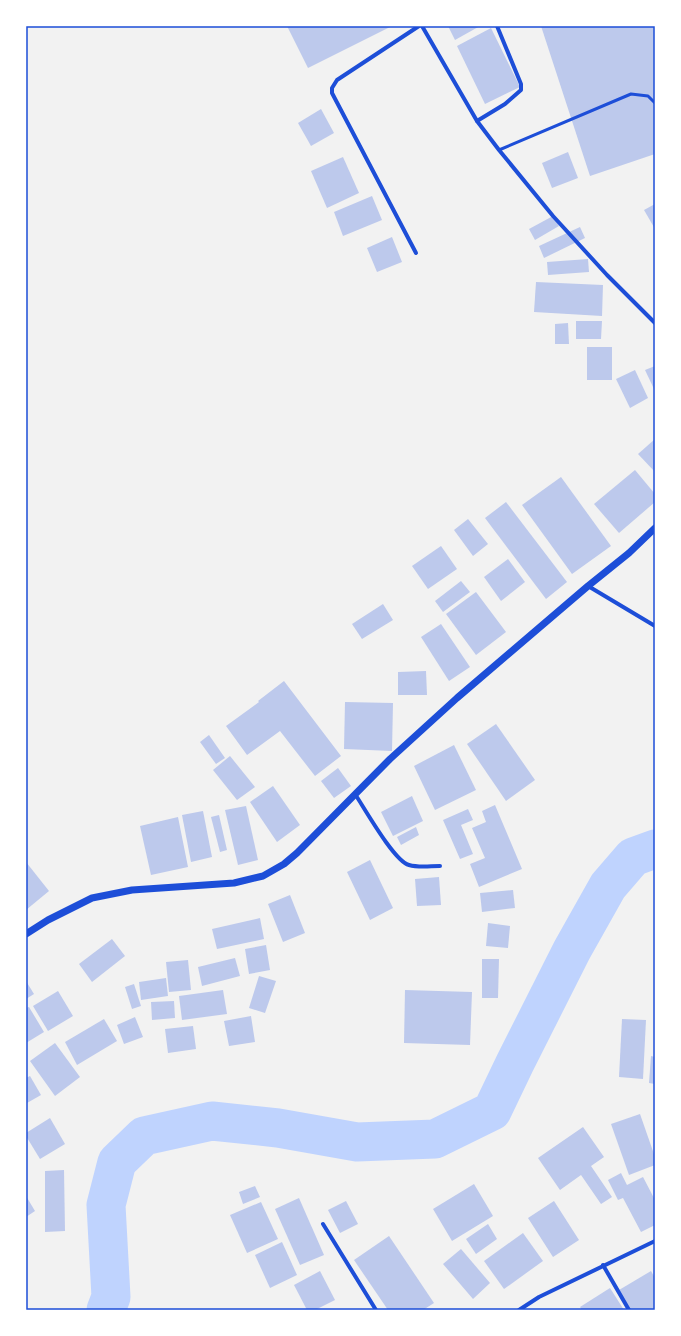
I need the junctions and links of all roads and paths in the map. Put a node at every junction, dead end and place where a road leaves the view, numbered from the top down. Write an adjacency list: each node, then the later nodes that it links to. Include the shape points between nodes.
1 (420, 26): 4 (street); 6 (street, via 336,80 332,88 332,93)
2 (497, 26): 4 (street, via 521,90 505,104)
3 (655, 103): 5 (lane, via 648,96 631,94)
4 (477, 121): 5 (street)
5 (499, 150): 7 (street, via 553,216)
6 (416, 253)
7 (655, 323)
8 (655, 528): 9 (street)
9 (588, 586): 10 (street); 11 (street, via 457,698)
10 (655, 626)
11 (355, 794): 12 (street, via 399,858 408,865); 13 (street, via 297,853 263,876 234,883 132,890 92,898)
12 (440, 866)
13 (26, 934)
14 (323, 1224): 17 (street)
15 (655, 1241): 16 (street)
16 (603, 1265): 18 (street); 19 (street)
17 (376, 1310)
18 (519, 1310)
19 (629, 1310)

